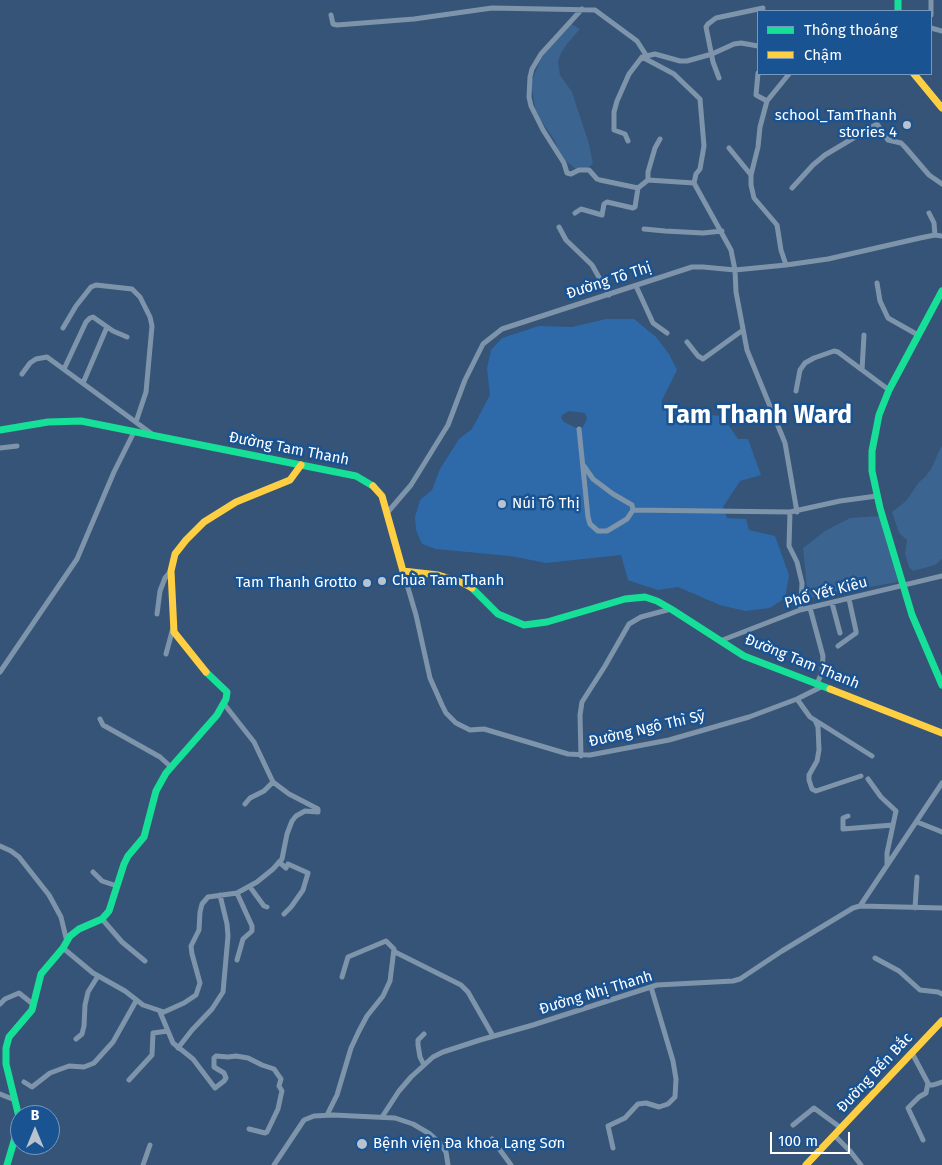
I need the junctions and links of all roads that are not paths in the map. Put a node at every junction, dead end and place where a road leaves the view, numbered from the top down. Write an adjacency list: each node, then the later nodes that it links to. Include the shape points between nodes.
1 (763, 8): 5 (street, via 716,18)
2 (582, 9): 3 (street, via 492,8 337,25 333,24); 8 (street, via 600,12 637,41); 22 (street, via 532,69 530,106 564,162 566,173 589,170 597,179)
3 (331, 15)
4 (704, 19): 5 (street)
5 (706, 27): 7 (street)
6 (757, 46): 7 (street, via 734,44)
7 (712, 54): 8 (street, via 684,61 655,54); 12 (street)
8 (644, 56): 16 (street, via 629,74 614,112 614,130 625,134); 20 (street, via 674,74 700,99 704,146)
9 (758, 75): 13 (street, via 756,95)
10 (788, 75): 13 (street)
11 (915, 75): 14 (street)
12 (719, 78)
13 (766, 101): 18 (street)
14 (942, 108)
15 (660, 139): 19 (street)
16 (628, 141)
17 (729, 148): 18 (street)
18 (751, 175): 31 (street, via 754,198 777,225)
19 (648, 180): 20 (street); 22 (street)
20 (694, 183): 28 (street)
21 (942, 184): 23 (street, via 929,175 901,143 888,140 877,124 813,165)
22 (638, 188): 24 (street, via 633,208 606,202 602,216 581,209)
23 (792, 188)
24 (575, 213)
25 (929, 213): 29 (street)
26 (560, 227): 36 (street, via 566,240 592,265)
27 (644, 229): 28 (street)
28 (722, 231): 32 (street, via 731,250)
29 (935, 235): 30 (street, Đường Tô Thị); 31 (street, Đường Tô Thị)
30 (942, 236)
31 (786, 265): 32 (street, Đường Tô Thị)
32 (735, 270): 34 (street, Đường Tô Thị, via 692,267); 39 (street)
33 (878, 284): 42 (street, via 880,301 888,318)
34 (636, 286): 36 (street, Đường Tô Thị); 40 (street, via 653,323)
35 (942, 291): 42 (street)
36 (609, 295): 64 (street, Đường Tô Thị, via 492,335 483,344 437,445 411,486)
37 (107, 327): 43 (street); 45 (street, via 90,318); 48 (street)
38 (63, 328): 51 (street, via 76,306 96,284 132,290 140,297 152,326 146,392)
39 (743, 330): 44 (street, via 703,359); 63 (street, via 752,364 785,443)
40 (667, 333)
41 (864, 335): 46 (street)
42 (918, 336): 49 (street)
43 (127, 337)
44 (687, 342)
45 (64, 369): 47 (street, via 43,357 30,363); 48 (street)
46 (862, 370): 49 (street); 50 (street, via 838,352 829,352 805,363 800,370)
47 (22, 374)
48 (84, 383): 51 (street)
49 (889, 390): 60 (street, via 879,415 873,445 872,471)
50 (796, 391)
51 (136, 422): 55 (street)
52 (579, 429): 58 (street)
53 (0, 430): 54 (street, Đường Tam Thanh, via 48,422 81,421)
54 (134, 432): 55 (street, Đường Tam Thanh); 80 (street, via 78,559)
55 (153, 435): 59 (street, Đường Tam Thanh)
56 (17, 446): 57 (street)
57 (0, 448)
58 (582, 463): 61 (street, via 594,479 632,505); 61 (street, via 588,517 592,526 607,531 626,519)
59 (301, 464): 64 (street, Đường Tam Thanh, via 365,480 378,491); 65 (street, via 290,480 236,502 204,522 178,550)
60 (877, 496): 63 (street); 68 (street)
61 (633, 510): 62 (street)
62 (790, 512): 63 (street); 73 (street, via 790,546 802,583)
63 (796, 512)
64 (388, 513): 66 (street, Đường Tam Thanh)
65 (171, 571): 74 (street, via 158,597); 75 (street)
66 (404, 571): 71 (street, Đường Tam Thanh, via 462,582 498,614 524,624 547,622 633,597 645,597); 88 (street, Đường Ngô Thì Sỹ, via 430,678 446,713 466,729 484,729)
67 (942, 576): 68 (street, Phố Yết Kiêu)
68 (904, 587): 69 (street, Phố Yết Kiêu); 81 (street, via 912,615)
69 (849, 599): 70 (street, Phố Yết Kiêu); 78 (street, via 856,633)
70 (832, 603): 72 (street, Phố Yết Kiêu); 76 (street)
71 (671, 608): 77 (street, Đường Tam Thanh); 88 (street, via 629,624 582,702)
72 (810, 608): 73 (street, Phố Yết Kiêu); 82 (street, via 823,656)
73 (800, 610): 77 (street, Phố Yết Kiêu)
74 (157, 614)
75 (173, 628): 79 (street); 84 (street, via 205,671 227,692)
76 (840, 633)
77 (720, 642): 82 (street, Đường Tam Thanh, via 744,656)
78 (838, 646)
79 (166, 654)
80 (0, 672)
81 (942, 684)
82 (820, 685): 83 (street, Đường Ngô Thì Sỹ); 87 (street, Đường Tam Thanh)
83 (797, 699): 86 (street, via 806,714); 88 (street, Đường Ngô Thì Sỹ, via 669,740)
84 (224, 704): 90 (street); 93 (street, via 254,742)
85 (100, 719): 90 (street, via 103,725 160,757)
86 (815, 720): 89 (street); 91 (street, via 820,750 809,776 812,789 816,791)
87 (942, 733)
88 (581, 756)
89 (872, 756)
90 (171, 767): 105 (street, via 156,791 144,837 128,856)
91 (861, 776)
92 (868, 779): 98 (street, via 881,797 895,808)
93 (273, 782): 95 (street); 101 (street, via 318,810 296,816)
94 (942, 783): 97 (street, Đường Nhị Thanh)
95 (245, 804)
96 (848, 816): 98 (street, via 843,818 843,829)
97 (917, 822): 99 (street); 102 (street, Đường Nhị Thanh)
98 (893, 825): 102 (street, via 886,853)
99 (942, 832)
100 (0, 846): 115 (street, via 19,857 49,895 61,917)
101 (280, 862): 106 (street); 113 (street, via 286,868 289,864 308,873 303,890)
102 (887, 865): 109 (street, Đường Nhị Thanh)
103 (92, 872): 105 (street, via 102,881)
104 (917, 877): 111 (street)
105 (117, 886): 114 (street, via 112,906)
106 (250, 887): 107 (street); 110 (street)
107 (237, 893): 108 (street); 118 (street, via 252,926 252,931 243,939)
108 (220, 895): 127 (street, via 208,896 202,904 199,930 192,946 199,989 192,999); 133 (street, via 228,936 223,992)
109 (860, 906): 111 (street); 122 (street, Đường Nhị Thanh, via 740,979)
110 (267, 908)
111 (916, 908): 112 (street)
112 (942, 908)
113 (284, 914)
114 (102, 919): 115 (street, via 74,932); 119 (street)
115 (65, 945): 120 (street); 126 (street, via 41,974)
116 (395, 952): 121 (street, via 386,941 348,957); 131 (street, via 461,985); 142 (street, via 390,981 351,1048 337,1095)
117 (875, 958): 123 (street, via 899,971 920,990)
118 (237, 960)
119 (145, 961)
120 (98, 976): 124 (street); 132 (street, via 88,992 82,1034)
121 (342, 977)
122 (651, 987): 131 (street, Đường Nhị Thanh); 151 (street, via 673,1061 676,1097 659,1107 638,1104 625,1118 608,1126)
123 (942, 994)
124 (136, 1000): 127 (street); 137 (street, via 113,1042 94,1063 50,1072 32,1087)
125 (0, 1004): 126 (street, via 19,993)
126 (34, 1005): 141 (street, via 7,1041 6,1064)
127 (160, 1012): 129 (street)
128 (942, 1021): 134 (street, Đường Bến Bắc)
129 (168, 1031): 133 (street); 136 (street, via 153,1033 152,1055)
130 (424, 1034): 135 (street, via 418,1040 418,1050)
131 (493, 1036): 135 (street, Đường Nhị Thanh, via 443,1052)
132 (76, 1039)
133 (178, 1048): 146 (street, via 193,1059 216,1088 226,1078 214,1067 216,1056 248,1058 274,1069 281,1080 282,1095 278,1109 266,1132)
134 (912, 1053): 139 (street); 145 (street, Đường Bến Bắc)
135 (424, 1065): 143 (street, Đường Nhị Thanh, via 399,1091)
136 (128, 1080)
137 (24, 1082)
138 (942, 1082): 139 (street, via 933,1086)
139 (928, 1083): 149 (street, via 926,1093 908,1108)
140 (0, 1094): 141 (street)
141 (15, 1100): 152 (street, via 19,1127)
142 (327, 1115): 143 (street); 154 (street, via 304,1120)
143 (382, 1117): 155 (street, via 413,1124 430,1134 444,1148)
144 (793, 1125): 145 (street, via 814,1108)
145 (841, 1128): 147 (street, Đường Bến Bắc)
146 (249, 1130)
147 (834, 1135): 157 (street, Đường Bến Bắc); 158 (street)
148 (492, 1139): 156 (street)
149 (923, 1140)
150 (150, 1145): 153 (street)
151 (614, 1148)
152 (7, 1165)
153 (143, 1165)
154 (274, 1165)
155 (448, 1165)
156 (511, 1165)
157 (806, 1165)
158 (862, 1165)

